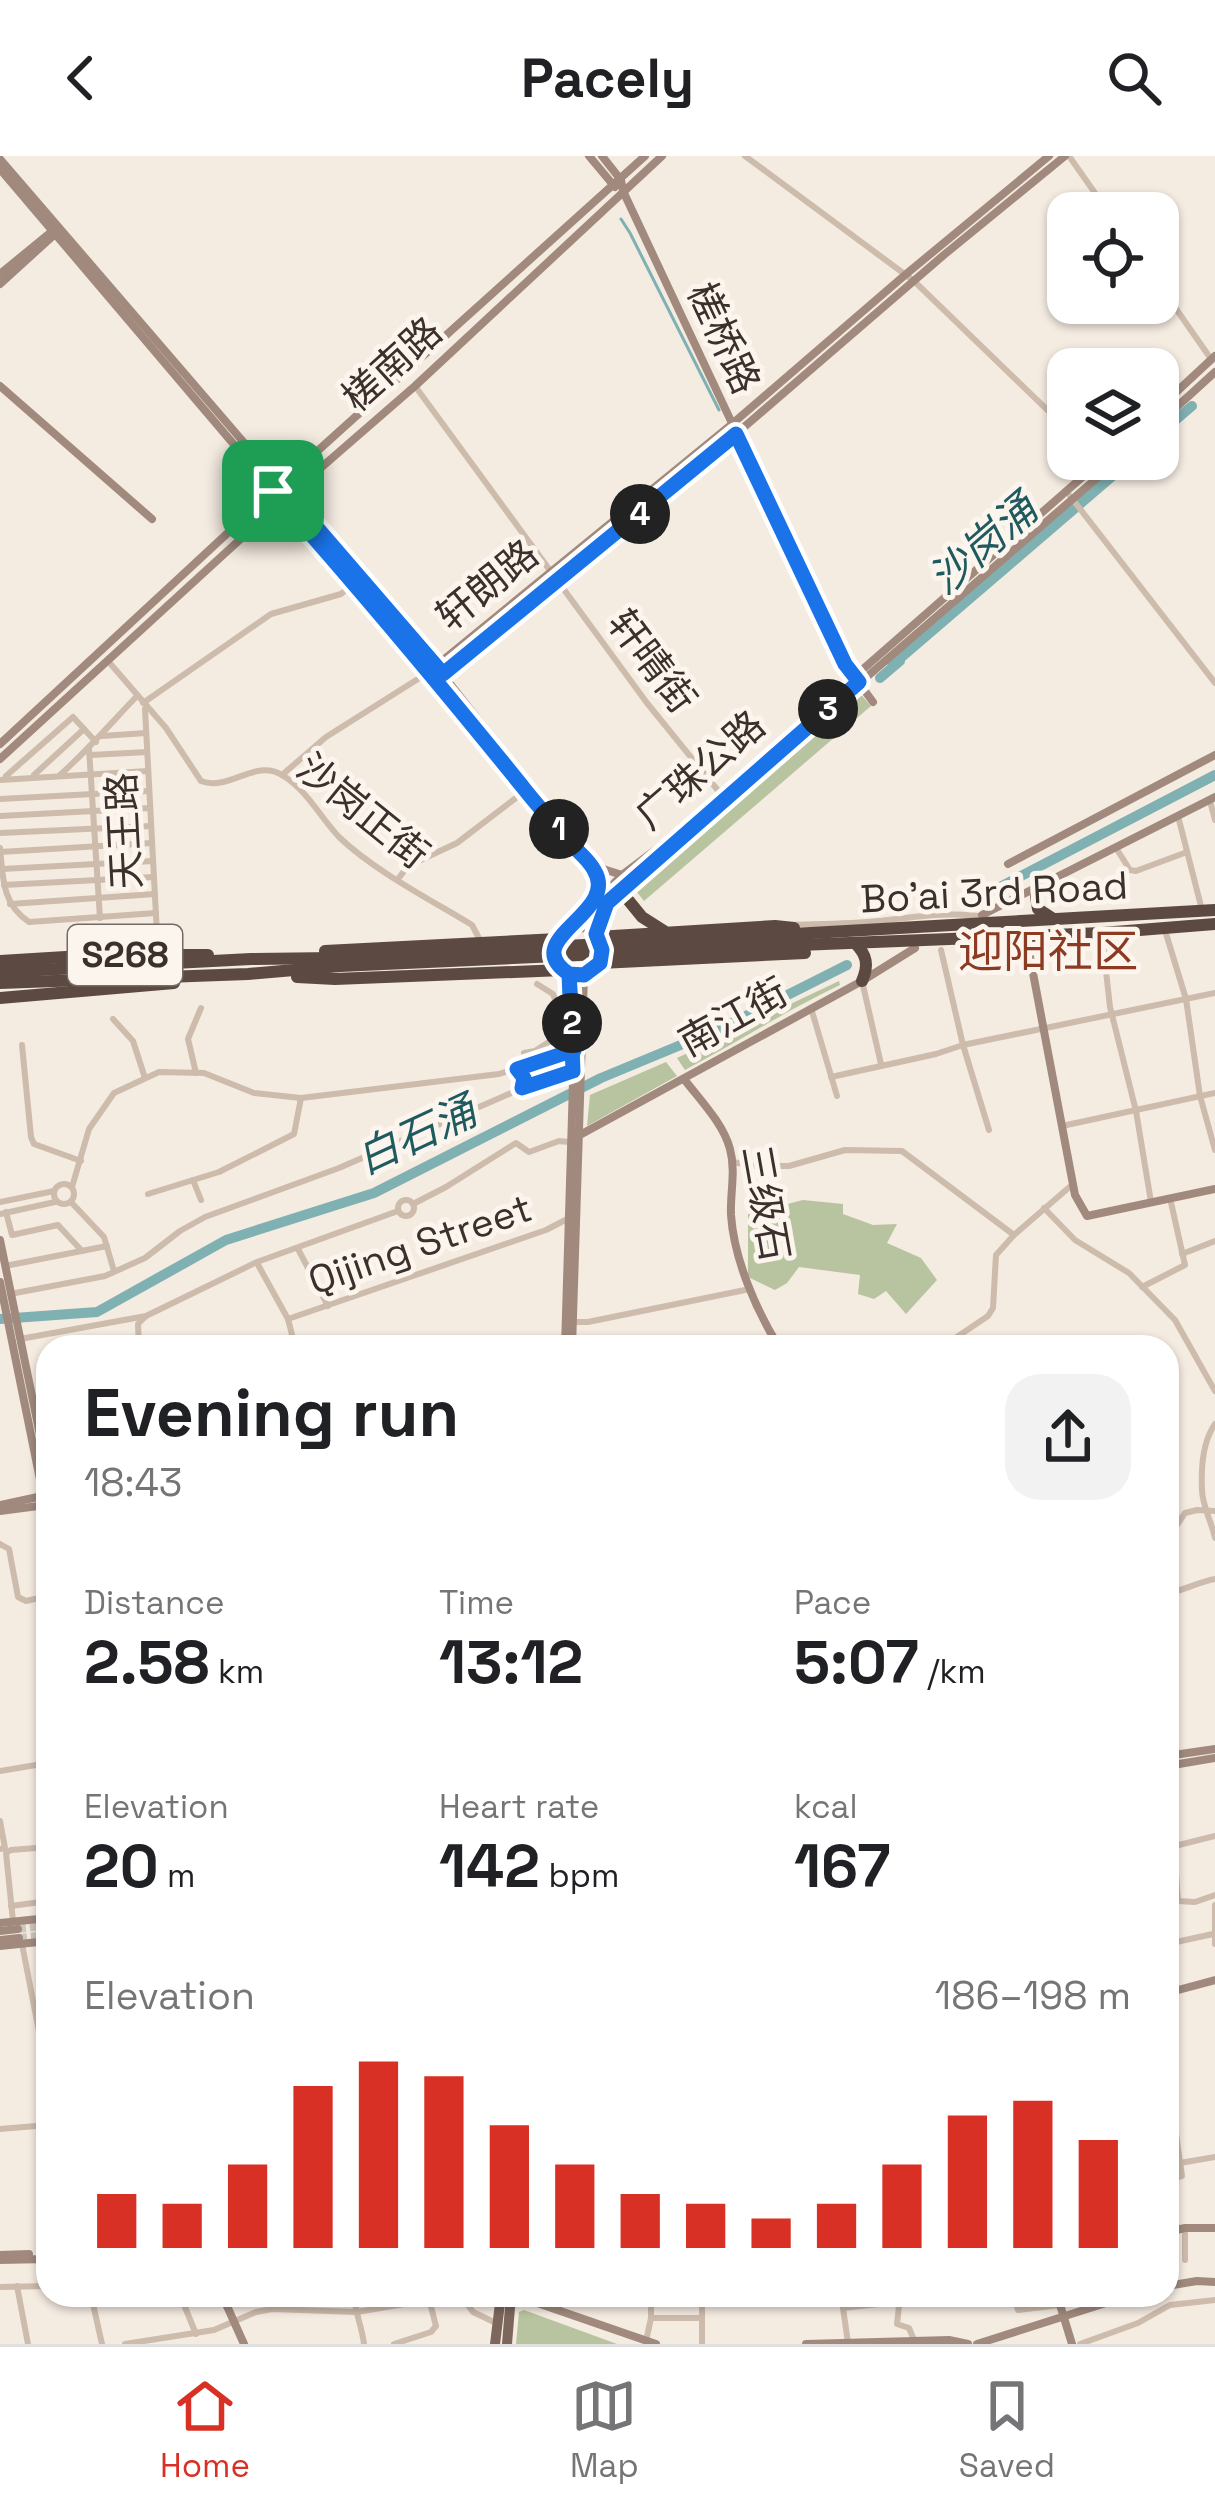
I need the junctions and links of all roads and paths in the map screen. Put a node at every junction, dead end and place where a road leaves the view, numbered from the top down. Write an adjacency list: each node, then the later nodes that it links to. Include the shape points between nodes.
1 (645, 156): 9 (street, 槎南路)
2 (662, 156): 9 (street, 槎南路)
3 (745, 156): 13 (street)
4 (1049, 156): 13 (street, 轩朗路)
5 (1067, 156): 10 (street); 13 (street, 轩朗路)
6 (594, 157): 9 (street, 槎桥路)
7 (0, 159): 11 (street)
8 (0, 169): 11 (street)
9 (619, 186): 19 (street, 槎南路); 23 (street, 槎桥路); 25 (street, 槎南路)
10 (1094, 192)
11 (55, 230): 12 (street); 14 (street); 25 (street)
12 (0, 274)
13 (910, 278): 22 (street); 23 (street, 轩朗路)
14 (0, 284)
15 (1179, 312): 16 (street)
16 (1213, 358): 20 (street)
17 (1215, 372): 21 (street)
18 (0, 386): 28 (street)
19 (415, 386): 27 (street, 槎南路); 29 (street, 轩晴街)
20 (1179, 390)
21 (1179, 405)
22 (1047, 410)
23 (734, 429): 29 (street, 轩朗路); 30 (street, 轩朗路); 34 (street, 槎桥路)
24 (1085, 480): 26 (street, 广珠公路)
25 (276, 488): 27 (street); 41 (street, 槎南路)
26 (1070, 496): 34 (street, 广珠公路); 35 (street)
27 (285, 499): 31 (street); 32 (street, 槎南路); 33 (street)
28 (152, 519)
29 (551, 572): 30 (street, 轩晴街); 33 (street, 轩朗路)
30 (558, 582): 33 (street, 轩朗路); 54 (street, 轩晴街)
31 (354, 583): 33 (street); 37 (street, via 271,614)
32 (108, 662): 37 (street, 沙岗正街); 45 (street, 槎南路)
33 (436, 670): 48 (street, via 326,736); 53 (street); 78 (street)
34 (857, 679): 36 (street, 槎桥路); 54 (street, 广珠公路); 78 (street, 广珠公路)
35 (1215, 683)
36 (873, 701)
37 (141, 702): 39 (street, 天王路); 40 (street); 48 (street, 沙岗正街, via 202,781 260,770)
38 (84, 729): 40 (street); 50 (street); 51 (street, via 73,717)
39 (146, 733): 40 (street); 43 (street, 天王路)
40 (98, 739): 42 (street)
41 (0, 745)
42 (89, 752): 43 (street); 47 (street); 49 (street)
43 (147, 752): 46 (street, 天王路)
44 (1215, 755): 73 (street)
45 (0, 758)
46 (148, 771): 47 (street); 52 (street, 天王路)
47 (90, 774): 49 (street); 55 (street)
48 (282, 775): 76 (street, 沙岗正街, via 339,836)
49 (58, 776): 50 (street)
50 (32, 777): 51 (street)
51 (2, 779)
52 (149, 791): 55 (street); 58 (street, 天王路)
53 (525, 791): 76 (street); 83 (street, via 596,871)
54 (720, 793): 78 (street, 广珠公路)
55 (92, 794): 57 (street); 59 (street)
56 (1212, 798): 61 (street); 62 (street)
57 (0, 799)
58 (150, 808): 59 (street); 63 (street, 天王路)
59 (93, 812): 60 (street); 64 (street)
60 (0, 816)
61 (1178, 816): 68 (street); 70 (street)
62 (1215, 820)
63 (151, 826): 64 (street); 66 (street, 天王路)
64 (94, 828): 65 (street); 67 (street)
65 (0, 833)
66 (152, 843): 67 (street); 71 (street, 天王路)
67 (95, 846): 69 (street); 72 (street)
68 (1116, 848): 70 (street, via 1136,872); 79 (street)
69 (0, 850): 74 (street)
70 (1187, 852): 85 (street)
71 (153, 861): 72 (street); 75 (street, 天王路)
72 (96, 864): 74 (street); 77 (street)
73 (1008, 864)
74 (2, 869): 80 (street)
75 (154, 878): 77 (street); 81 (street, 天王路)
76 (398, 879): 98 (street, 沙岗正街, via 472,925)
77 (97, 880): 80 (street); 82 (street)
78 (617, 885): 83 (street); 92 (highway); 96 (street, 广珠公路)
79 (1040, 887): 88 (street); 89 (highway, via 1038,909)
80 (4, 888): 84 (street)
81 (155, 894): 82 (street); 86 (street, 天王路)
82 (98, 898): 84 (street); 87 (street)
83 (596, 902): 94 (street)
84 (10, 904): 87 (street, via 29,922)
85 (1209, 910): 89 (highway, Bo'ai 3rd Road / S268)
86 (156, 914): 87 (street); 102 (street, 天王路)
87 (100, 918)
88 (988, 918): 89 (highway, Bo'ai 3rd Road / S268); 97 (highway, Bo'ai 3rd Road / S268); 97 (street, via 921,915)
89 (1053, 918)
90 (1215, 924): 91 (highway, Bo'ai 3rd Road / S268)
91 (1164, 927): 93 (highway, Bo'ai 3rd Road / S268); 117 (street)
92 (665, 932): 96 (highway); 97 (highway)
93 (1102, 933): 95 (highway, Bo'ai 3rd Road / S268); 120 (street)
94 (563, 934): 96 (street, via 580,927); 98 (highway); 109 (street, via 554,952)
95 (1026, 934): 99 (highway, Bo'ai 3rd Road / S268); 122 (street)
96 (596, 936): 106 (street)
97 (775, 936): 100 (highway, Bo'ai 3rd Road / S268); 105 (highway, S268, bridge)
98 (482, 943): 103 (highway)
99 (941, 945): 100 (highway, Bo'ai 3rd Road / S268); 101 (highway); 125 (street)
100 (859, 947): 101 (highway); 106 (highway); 112 (highway, via 867,960)
101 (916, 948): 112 (street, 南江街)
102 (158, 954): 104 (highway, S268); 107 (highway, S268, via 199,953)
103 (295, 959): 105 (highway, S268); 107 (highway, S268)
104 (0, 962)
105 (338, 962): 107 (highway, S268)
106 (600, 963): 111 (street)
107 (249, 966): 108 (highway, S268); 109 (highway, via 335,979); 110 (highway, S268)
108 (0, 972)
109 (566, 972): 111 (street); 126 (street)
110 (228, 974): 113 (highway, S268); 116 (highway, S268)
111 (584, 975): 132 (street)
112 (862, 981): 119 (street, 南江街); 130 (street)
113 (0, 983)
114 (537, 984): 123 (street, via 554,994)
115 (1215, 993): 117 (street)
116 (0, 998)
117 (1186, 999): 120 (street); 141 (street)
118 (201, 1008): 133 (street, via 188,1039)
119 (811, 1008): 134 (street, 南江街); 135 (street)
120 (1112, 1015): 122 (street); 143 (street)
121 (113, 1019): 136 (street, via 133,1041)
122 (1044, 1030): 125 (street); 145 (street)
123 (558, 1036): 127 (street); 128 (street)
124 (22, 1045): 149 (street, via 34,1144)
125 (963, 1045): 130 (street); 146 (street)
126 (574, 1050): 128 (street); 132 (street)
127 (524, 1053)
128 (558, 1054): 129 (street)
129 (538, 1060): 131 (street); 137 (street)
130 (880, 1064): 135 (street)
131 (517, 1069): 138 (street); 142 (street)
132 (577, 1071): 137 (street); 147 (street)
133 (196, 1073): 136 (street); 142 (street, via 254,1093)
134 (683, 1077): 144 (street); 147 (street, 南江街)
135 (831, 1077): 140 (street)
136 (145, 1078): 149 (street, via 113,1093 89,1129)
137 (543, 1080): 138 (street)
138 (522, 1088): 176 (street, via 205,1217)
139 (1215, 1093): 141 (street)
140 (837, 1096)
141 (1200, 1096): 143 (street); 148 (street)
142 (301, 1098): 151 (street, via 294,1134)
143 (1136, 1111): 145 (street); 163 (street)
144 (716, 1122): 150 (street, 三级石)
145 (1062, 1126): 152 (street)
146 (989, 1130)
147 (573, 1139): 166 (street); 171 (street, via 529,1152 516,1143 413,1204 409,1216 398,1211); 184 (street)
148 (1215, 1150)
149 (81, 1161): 153 (street)
150 (733, 1164): 154 (street); 167 (street, via 789,1166 845,1150 902,1151)
151 (193, 1180): 157 (street); 159 (street)
152 (1072, 1184): 163 (street, via 1087,1216); 164 (street)
153 (72, 1187): 156 (street); 162 (street)
154 (732, 1189): 179 (street, 三级石)
155 (1215, 1189): 158 (street)
156 (54, 1191): 160 (street); 161 (street)
157 (148, 1194)
158 (1171, 1198): 163 (street); 173 (street)
159 (201, 1200)
160 (0, 1202)
161 (57, 1202): 162 (street); 165 (street)
162 (71, 1202): 170 (street)
163 (1151, 1202)
164 (1044, 1208): 167 (street); 178 (street)
165 (3, 1213): 172 (street, via 12,1234 58,1225)
166 (568, 1218): 181 (street, Qijing Street); 187 (street)
167 (1014, 1235): 190 (street, via 996,1255 993,1308)
168 (0, 1240): 175 (street)
169 (1215, 1241): 173 (street)
170 (107, 1246): 172 (street); 176 (street)
171 (298, 1249): 174 (street); 181 (street)
172 (82, 1251): 175 (street)
173 (1182, 1254): 178 (street, via 1185,1265)
174 (257, 1262): 182 (street); 183 (street)
175 (5, 1266): 180 (street)
176 (114, 1271): 180 (street)
177 (0, 1282): 180 (street)
178 (1142, 1287): 192 (street, via 1175,1320)
179 (751, 1289): 184 (street); 189 (street, 三级石)
180 (9, 1300): 191 (street)
181 (328, 1306): 183 (street, Qijing Street)
182 (146, 1316): 185 (street); 191 (street)
183 (288, 1319): 186 (street)
184 (572, 1322): 188 (street)
185 (139, 1335)
186 (292, 1335)
187 (569, 1335)
188 (570, 1335)
189 (771, 1335)
190 (960, 1335)
191 (16, 1337): 193 (street); 195 (street)
192 (1215, 1391)
193 (36, 1423)
194 (1215, 1424): 198 (street, via 1202,1495)
195 (36, 1446)
196 (36, 1502): 197 (street)
197 (0, 1508)
198 (1212, 1512): 199 (street, via 1185,1513); 200 (street)
199 (1179, 1522)
200 (1215, 1538)
201 (0, 1544): 204 (street, via 9,1549 18,1597)
202 (1215, 1579): 203 (street)
203 (1179, 1590)
204 (36, 1599)
205 (1215, 1749): 206 (street)
206 (1179, 1754)
207 (1215, 1758): 208 (street)
208 (1179, 1764)
209 (36, 1765): 210 (street)
210 (0, 1771)
211 (0, 1821): 215 (street)
212 (1215, 1836): 213 (street)
213 (1179, 1845)
214 (36, 1848): 220 (street, via 6,1853)
215 (0, 1849)
216 (1215, 1895): 217 (street)
217 (1179, 1901)
218 (36, 1903): 220 (street)
219 (1215, 1905): 224 (street)
220 (11, 1906): 223 (street)
221 (36, 1924): 223 (street)
222 (0, 1927): 223 (street)
223 (18, 1933): 225 (street); 227 (street); 231 (street)
224 (1213, 1934): 226 (street); 228 (street)
225 (36, 1938)
226 (1179, 1941)
227 (0, 1943)
228 (1215, 1944)
229 (1215, 1980): 230 (street)
230 (1179, 1990)
231 (36, 2020)
232 (36, 2126): 233 (street)
233 (0, 2129)
234 (1179, 2156): 236 (street)
235 (1215, 2157): 236 (street)
236 (1180, 2163): 237 (street)
237 (1179, 2177)
238 (1185, 2228): 239 (street); 240 (street); 243 (street)
239 (1215, 2228)
240 (1179, 2229)
241 (36, 2256): 242 (street)
242 (0, 2258)
243 (1185, 2260)
244 (1215, 2282): 245 (street)
245 (1179, 2284)
246 (16, 2286): 247 (street); 248 (street); 283 (street)
247 (36, 2286)
248 (0, 2287)
249 (1215, 2300): 250 (street)
250 (1179, 2304)
251 (94, 2307): 284 (street)
252 (185, 2307): 278 (street)
253 (228, 2307): 275 (street)
254 (355, 2307): 270 (street)
255 (383, 2307): 270 (street)
256 (431, 2307): 288 (street, via 431,2332)
257 (469, 2307): 276 (street)
258 (502, 2307): 276 (main road)
259 (505, 2307): 290 (main road)
260 (537, 2307): 280 (street)
261 (652, 2307): 272 (street)
262 (702, 2307): 273 (street)
263 (852, 2307): 268 (street)
264 (899, 2307): 279 (street, via 897,2324)
265 (1060, 2307): 271 (street)
266 (1094, 2307): 271 (street)
267 (1166, 2307): 277 (street)
268 (843, 2308): 282 (street)
269 (300, 2310): 270 (street); 275 (street, via 261,2311)
270 (355, 2312): 287 (street)
271 (1064, 2317): 294 (street); 295 (street)
272 (652, 2318): 273 (street); 281 (street)
273 (702, 2318): 291 (street)
274 (914, 2320): 279 (street)
275 (235, 2322): 278 (street); 286 (street)
276 (497, 2323): 289 (main road)
277 (1121, 2330): 295 (street); 296 (street)
278 (196, 2333): 285 (street)
279 (912, 2335): 293 (street); 294 (street)
280 (626, 2340): 281 (street)
281 (651, 2343)
282 (848, 2343): 292 (street); 293 (street)
283 (28, 2344)
284 (102, 2344)
285 (125, 2344)
286 (244, 2344)
287 (364, 2344)
288 (394, 2344)
289 (495, 2344)
290 (507, 2344)
291 (703, 2344)
292 (806, 2344)
293 (886, 2344)
294 (972, 2344)
295 (1076, 2344)
296 (1126, 2344)

